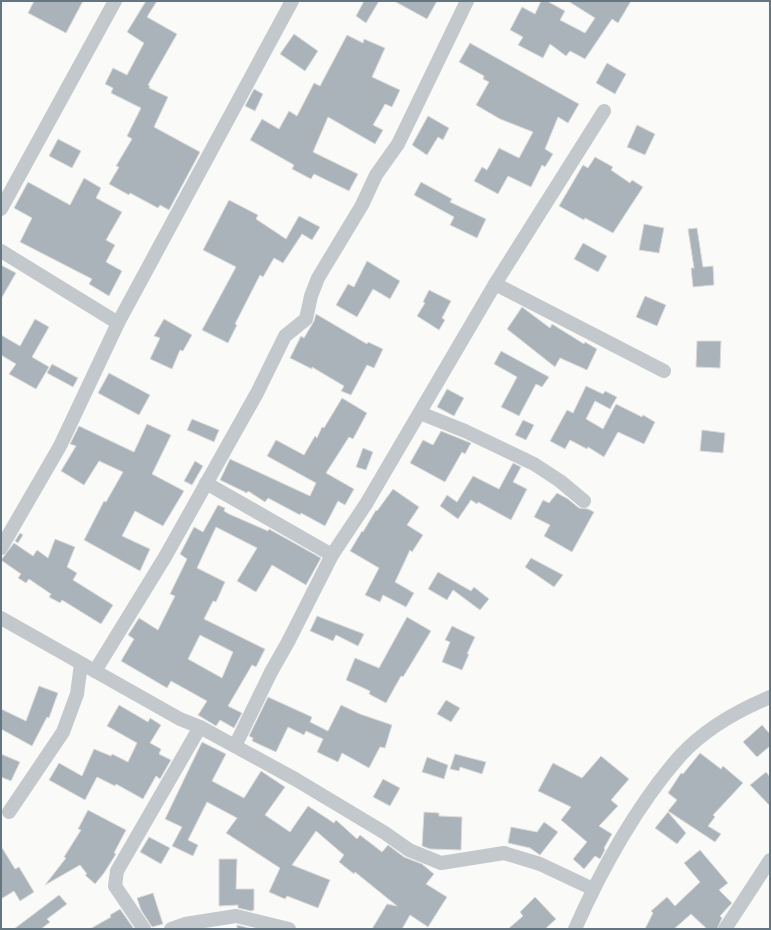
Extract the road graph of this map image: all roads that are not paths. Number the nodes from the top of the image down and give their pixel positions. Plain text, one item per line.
1 (115, 1) edge
2 (292, 1) edge
3 (468, 1) edge
4 (604, 111) dead end
5 (1, 209) edge
6 (1, 251) edge
7 (496, 284) junction
8 (118, 323) junction
9 (664, 371) dead end
10 (420, 413) junction
11 (206, 483) junction
12 (584, 501) dead end
13 (1, 548) edge
14 (332, 555) junction
15 (1, 618) edge
16 (82, 664) junction
17 (95, 671) junction
18 (770, 697) edge
19 (200, 727) junction
20 (235, 746) junction
21 (9, 812) dead end
22 (770, 860) edge
23 (593, 889) junction
24 (268, 927) edge
25 (144, 929) edge
26 (171, 929) edge
27 (289, 929) edge
28 (575, 929) edge
29 (725, 929) edge

1 - 5 street
2 - 8 street
3 - 11 street
4 - 7 street
6 - 8 street
7 - 9 street
7 - 10 street
8 - 13 street
10 - 12 street
10 - 14 street
11 - 14 street
11 - 17 street
14 - 20 street
15 - 16 street
16 - 17 street
16 - 21 street
17 - 19 street
18 - 23 street
19 - 20 street
19 - 25 street
20 - 23 street
22 - 29 street
23 - 28 street
24 - 26 street
24 - 27 street

